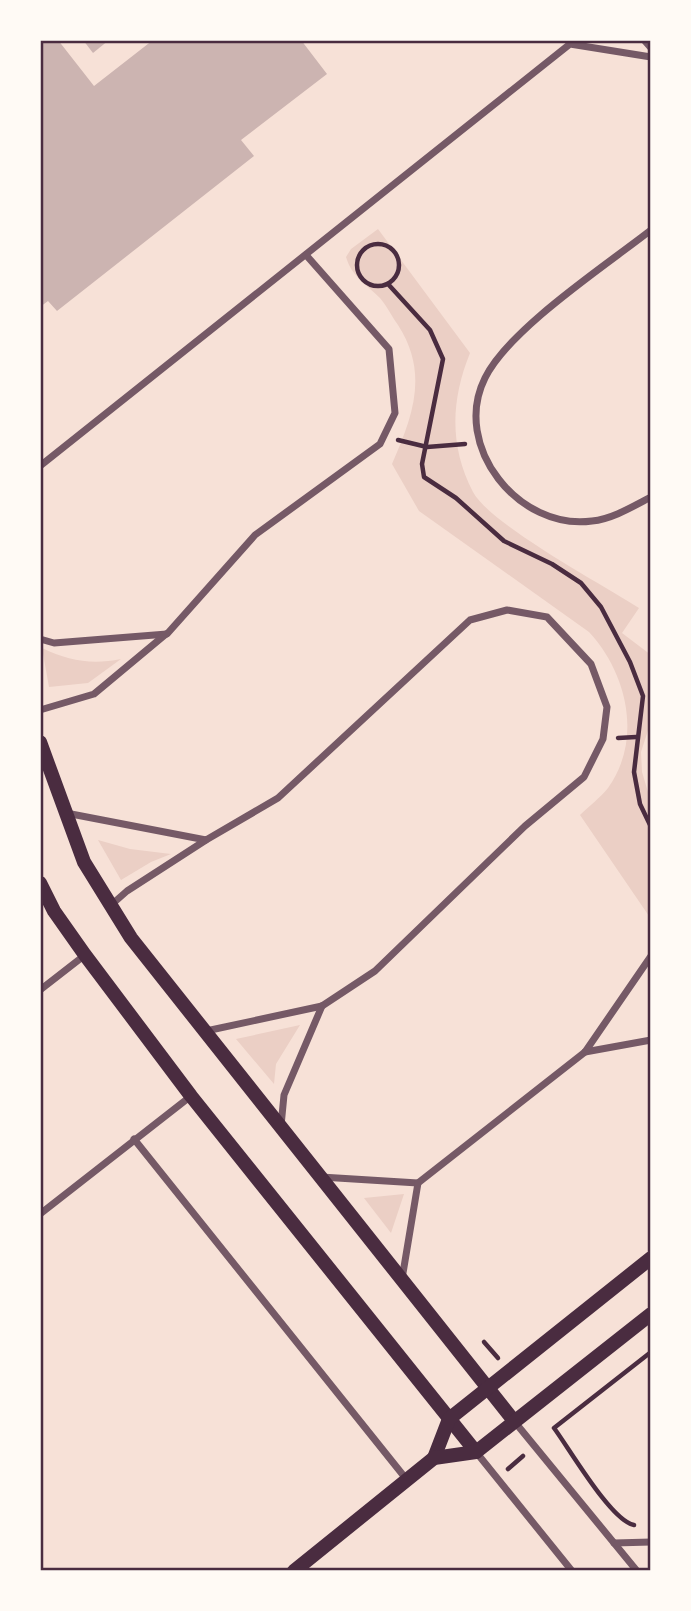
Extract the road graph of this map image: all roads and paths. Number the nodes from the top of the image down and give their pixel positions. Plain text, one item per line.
1 (645, 40) edge
2 (570, 42) edge
3 (651, 48) edge
4 (651, 57) edge
5 (651, 230) edge
6 (306, 255) junction
7 (388, 284) junction
8 (384, 436) junction
9 (480, 442) junction
10 (427, 447) junction
11 (40, 466) edge
12 (651, 497) edge
13 (167, 634) junction
14 (40, 639) edge
15 (40, 710) edge
16 (40, 742) edge
17 (64, 812) junction
18 (651, 827) edge
19 (206, 840) junction
20 (40, 883) edge
21 (40, 894) edge
22 (109, 906) junction
23 (54, 911) junction
24 (85, 955) junction
25 (651, 956) edge
26 (40, 990) edge
27 (322, 1006) junction
28 (205, 1031) junction
29 (651, 1040) edge
30 (585, 1052) junction
31 (191, 1096) junction
32 (281, 1127) junction
33 (134, 1139) junction
34 (320, 1177) junction
35 (418, 1184) junction
36 (40, 1214) edge
37 (651, 1258) edge
38 (401, 1279) junction
39 (651, 1314) edge
40 (651, 1352) edge
41 (488, 1388) junction
42 (449, 1419) junction
43 (514, 1421) junction
44 (476, 1452) junction
45 (434, 1458) junction
46 (407, 1480) junction
47 (646, 1527) dead end
48 (651, 1542) edge
49 (614, 1543) junction
50 (294, 1571) edge
51 (572, 1571) edge
52 (637, 1571) edge

1 - 3 street
2 - 4 street
2 - 6 street
5 - 9 street
6 - 8 street
6 - 11 street
7 - 7 path
7 - 10 path
8 - 10 path
8 - 13 street
9 - 10 path
9 - 12 street
10 - 18 path
13 - 14 street
13 - 15 street
16 - 17 main road
17 - 19 street
17 - 22 main road
19 - 22 street
19 - 27 street
20 - 23 main road
21 - 23 street
22 - 28 main road
23 - 24 main road
24 - 26 street
24 - 31 main road
25 - 30 street
27 - 28 street
27 - 32 street
28 - 32 main road
29 - 30 street
30 - 35 street
31 - 33 street
31 - 42 main road
32 - 34 main road
33 - 36 street
33 - 46 street
34 - 35 street
34 - 38 main road
35 - 38 street
37 - 41 main road
38 - 41 main road
39 - 43 main road
40 - 47 path
41 - 42 main road
41 - 43 main road
42 - 44 main road
42 - 45 main road
43 - 44 main road
43 - 49 street
44 - 45 main road
44 - 51 street
45 - 46 main road
46 - 50 main road
48 - 49 street
49 - 52 street

